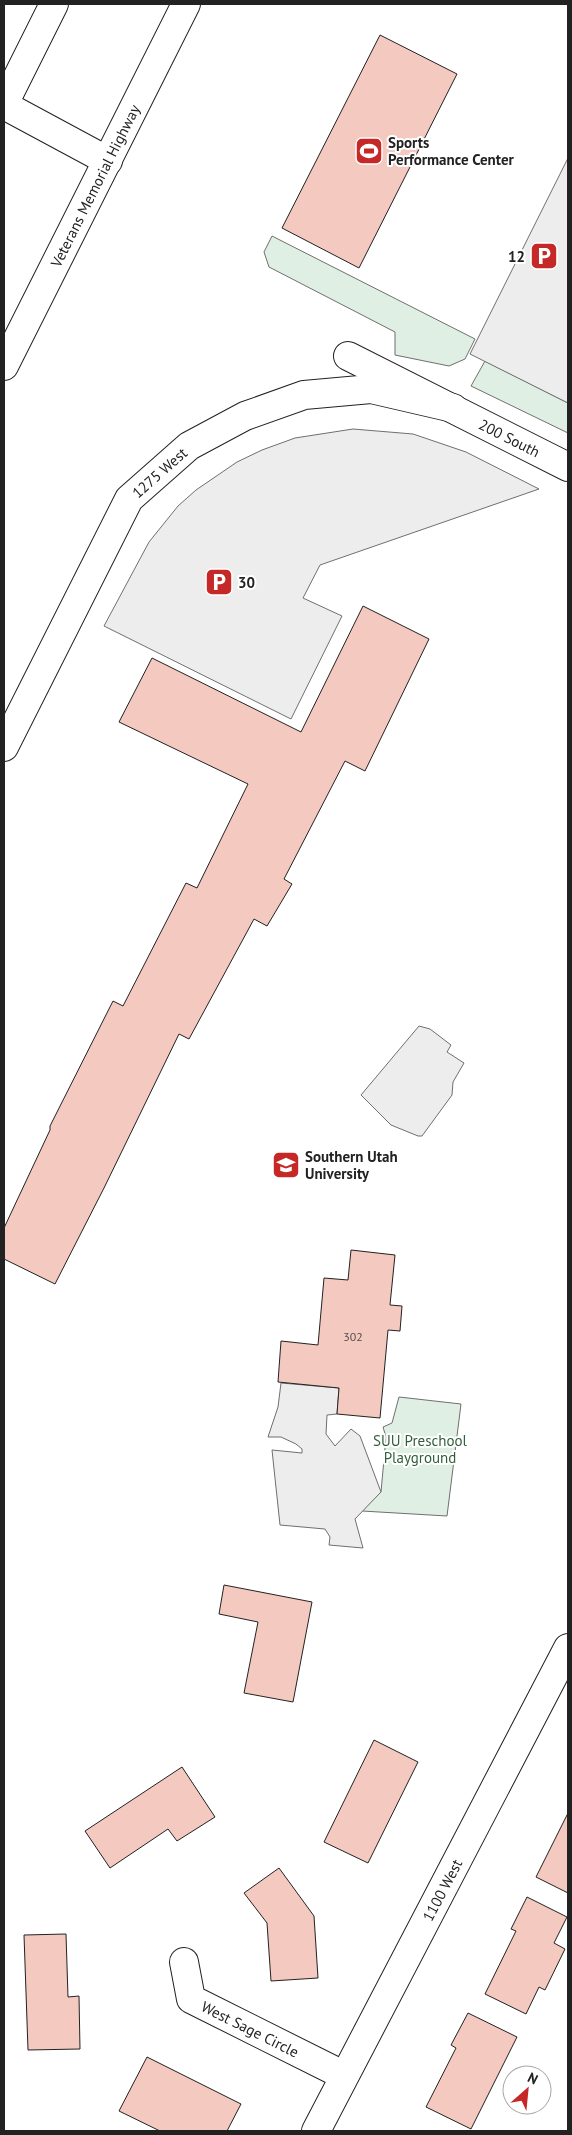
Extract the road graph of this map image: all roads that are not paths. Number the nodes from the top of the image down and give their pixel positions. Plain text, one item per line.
1 (54, 4) edge
2 (186, 4) edge
3 (4, 105) edge
4 (108, 161) junction
5 (348, 356) dead end
6 (4, 366) edge
7 (453, 408) junction
8 (568, 466) edge
9 (4, 747) edge
10 (568, 1648) edge
11 (184, 1962) dead end
12 (343, 2075) junction
13 (316, 2131) edge

1 - 3 main road
2 - 4 main road, Veterans Memorial Highway
3 - 4 main road
4 - 6 main road, Veterans Memorial Highway
5 - 7 main road
7 - 8 main road, 200 South
7 - 9 main road, 1275 West
10 - 12 main road, 1100 West
11 - 12 main road, West Sage Circle
12 - 13 main road, 1100 West

